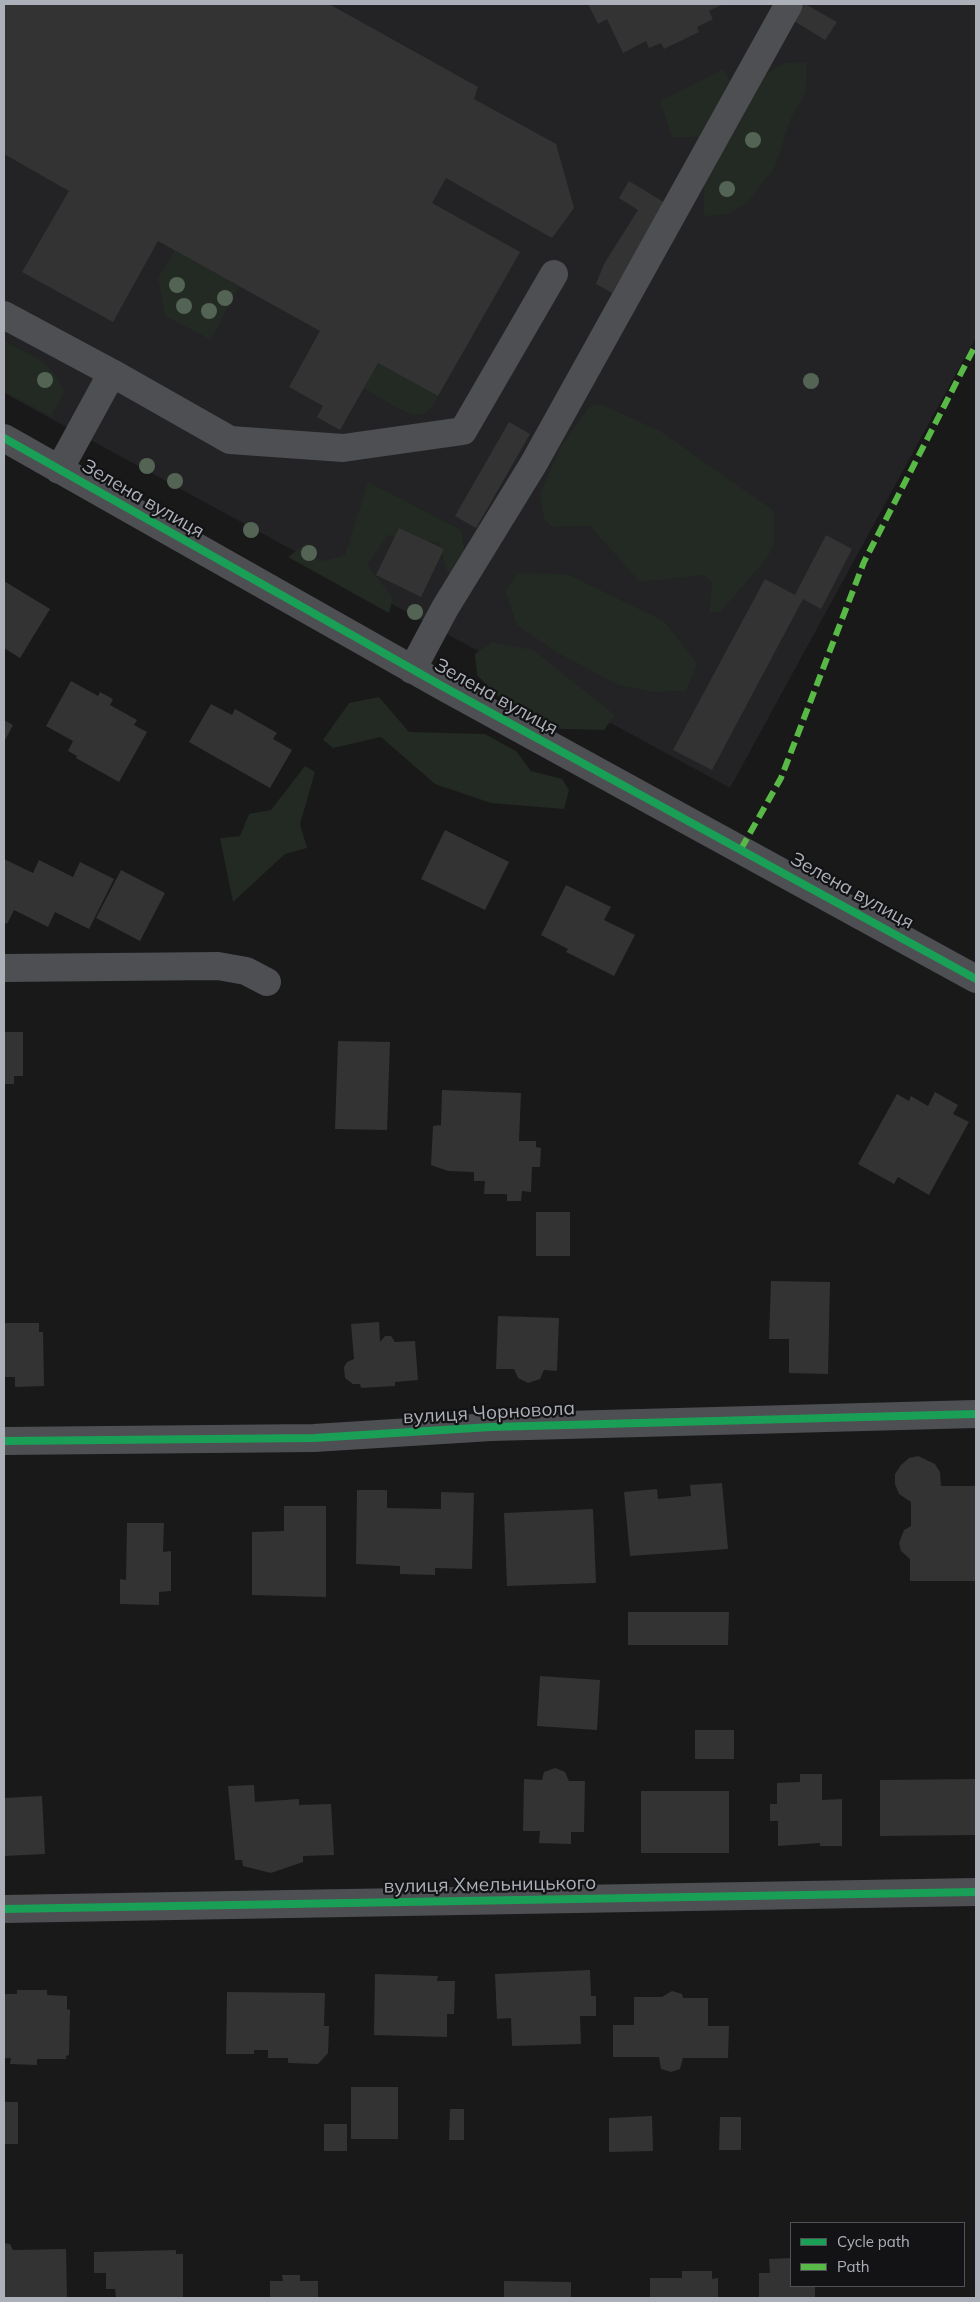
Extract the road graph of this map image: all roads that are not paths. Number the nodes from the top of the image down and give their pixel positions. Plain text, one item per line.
1 (789, 4) edge
2 (554, 274) dead end
3 (4, 315) edge
4 (112, 373) junction
5 (4, 438) edge
6 (59, 470) junction
7 (412, 670) junction
8 (4, 968) edge
9 (976, 979) edge
10 (267, 982) dead end
11 (976, 1414) edge
12 (4, 1441) edge
13 (976, 1892) edge
14 (4, 1909) edge

1 - 7 street
2 - 4 street
3 - 4 street
4 - 6 street
5 - 6 street, Зелена вулиця
6 - 7 street, Зелена вулиця
7 - 9 street, Зелена вулиця
8 - 10 street
11 - 12 street, вулиця Чорновола
13 - 14 street, вулиця Хмельницького

